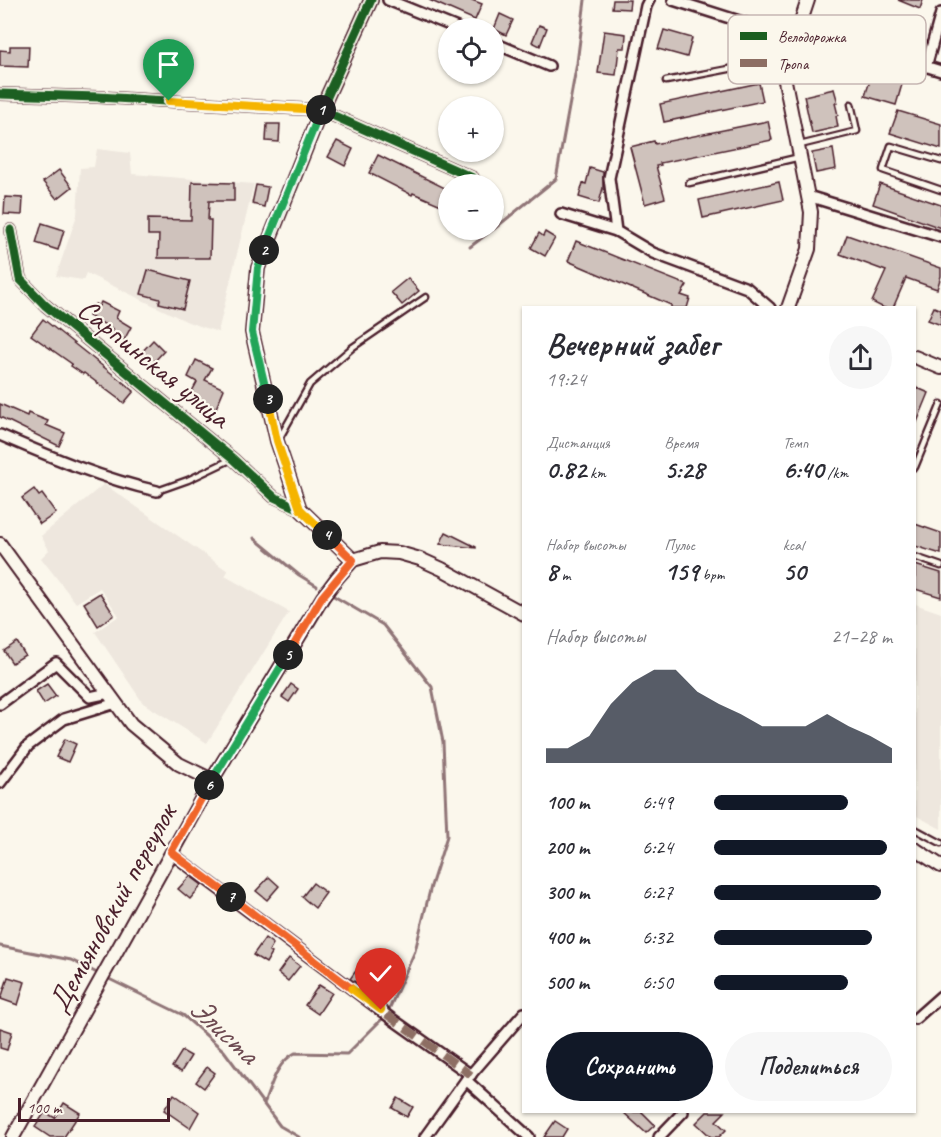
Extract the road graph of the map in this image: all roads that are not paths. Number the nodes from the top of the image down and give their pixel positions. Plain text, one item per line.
1 (371, 0) edge
2 (388, 0) edge
3 (649, 0) edge
4 (673, 0) edge
5 (808, 0) edge
6 (941, 13) edge
7 (730, 15) edge
8 (803, 15) edge
9 (438, 20) edge
10 (504, 47) edge
11 (549, 66) dead end
12 (926, 67) joint
13 (728, 69) edge
14 (941, 71) edge
15 (666, 81) dead end
16 (786, 84) edge
17 (0, 94) edge
18 (851, 104) dead end
19 (321, 110) junction
20 (799, 151) junction
21 (941, 161) edge
22 (464, 174) edge
23 (689, 183) dead end
24 (941, 190) edge
25 (808, 196) junction
26 (561, 214) dead end
27 (11, 230) dead end
28 (616, 231) junction
29 (941, 237) edge
30 (426, 297) dead end
31 (768, 306) edge
32 (789, 306) edge
33 (916, 357) edge
34 (941, 368) edge
35 (941, 404) edge
36 (0, 435) edge
37 (277, 441) junction
38 (233, 459) junction
39 (916, 465) edge
40 (158, 491) joint
41 (300, 509) junction
42 (0, 544) edge
43 (916, 557) edge
44 (353, 560) junction
45 (941, 566) edge
46 (522, 614) edge
47 (112, 698) junction
48 (0, 704) edge
49 (212, 780) junction
50 (0, 783) edge
51 (916, 830) edge
52 (941, 843) edge
53 (916, 850) edge
54 (171, 852) junction
55 (941, 866) edge
56 (941, 996) edge
57 (522, 1015) edge
58 (916, 1018) edge
59 (468, 1078) junction
60 (682, 1113) edge
61 (13, 1137) edge
62 (425, 1137) edge
63 (529, 1137) edge
64 (659, 1137) edge

1 - 19 street
2 - 9 street
3 - 28 street
4 - 7 street
5 - 8 street
6 - 12 street
10 - 11 street
12 - 14 street
13 - 15 lane
16 - 20 street
17 - 19 street
18 - 20 lane
19 - 22 street
19 - 37 street
20 - 23 lane
20 - 25 street
21 - 24 lane
25 - 29 street
25 - 32 street
26 - 28 street
27 - 38 street, Сарпинская улица
28 - 31 street
30 - 37 lane
33 - 34 street
35 - 39 lane
36 - 40 street
37 - 41 street
38 - 40 lane
38 - 41 street, Сарпинская улица
41 - 44 street
42 - 47 street
43 - 45 lane
44 - 46 street
44 - 49 street, Демьяновский переулок
47 - 48 street
47 - 49 street
47 - 50 street
49 - 54 street, Демьяновский переулок
51 - 52 lane
53 - 55 street
54 - 59 street
54 - 61 street, Демьяновский переулок
56 - 58 street
57 - 59 street
59 - 62 street
59 - 63 street
60 - 64 street

